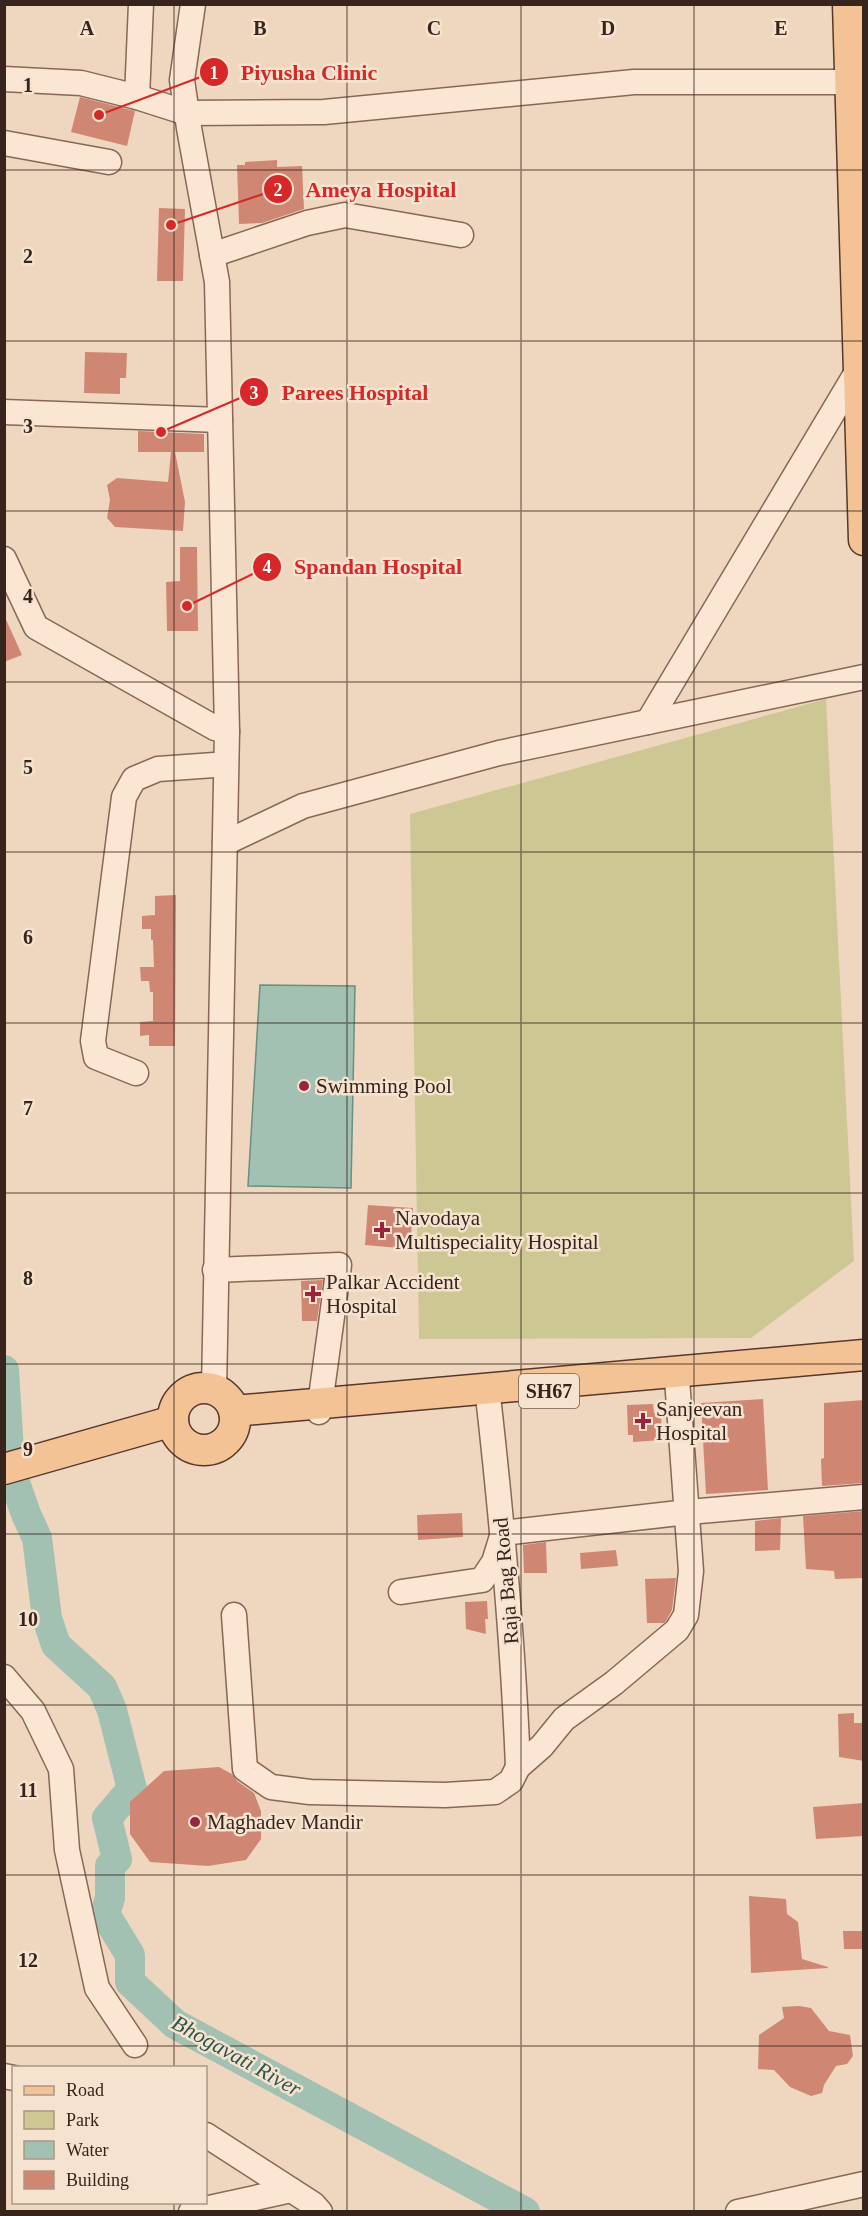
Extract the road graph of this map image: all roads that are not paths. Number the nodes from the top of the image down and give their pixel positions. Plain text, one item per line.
1 (141, 4) edge
2 (193, 4) edge
3 (848, 4) edge
4 (4, 79) edge
5 (850, 82) junction
6 (137, 97) junction
7 (187, 114) junction
8 (4, 143) edge
9 (109, 162) dead end
10 (461, 235) dead end
11 (212, 255) junction
12 (857, 372) junction
13 (4, 411) edge
14 (220, 420) junction
15 (864, 540) edge
16 (4, 559) edge
17 (864, 677) edge
18 (648, 722) junction
19 (221, 730) junction
20 (214, 765) junction
21 (225, 843) junction
22 (136, 1073) dead end
23 (215, 1270) junction
24 (864, 1355) edge
25 (864, 1372) edge
26 (677, 1379) junction
27 (209, 1389) junction
28 (488, 1396) junction
29 (319, 1408) junction
30 (235, 1416) junction
31 (173, 1421) junction
32 (4, 1469) edge
33 (864, 1497) edge
34 (688, 1512) junction
35 (503, 1533) junction
36 (401, 1592) dead end
37 (234, 1615) dead end
38 (4, 1677) edge
39 (518, 1767) junction
40 (135, 2045) dead end
41 (207, 2136) edge
42 (864, 2184) edge
43 (291, 2190) junction
44 (191, 2211) edge
45 (320, 2211) edge
46 (738, 2211) edge

1 - 6 street
2 - 7 street
3 - 5 main road
4 - 6 street
5 - 7 street
5 - 12 main road
6 - 7 street
7 - 11 street
8 - 9 street
10 - 11 street
11 - 14 street
12 - 15 main road
12 - 18 street
13 - 14 street
14 - 19 street
16 - 19 street
17 - 18 street
18 - 21 street
19 - 20 street
19 - 21 street
20 - 22 street
20 - 27 street
21 - 23 street
23 - 27 street
23 - 29 street
24 - 29 main road
25 - 26 main road, SH67
26 - 28 main road, SH67
26 - 34 street
27 - 30 main road
27 - 31 main road
28 - 29 main road, SH67
28 - 35 street, Raja Bag Road
29 - 30 main road, SH67
30 - 31 main road
31 - 32 main road
33 - 34 street
34 - 35 street
34 - 39 street
35 - 36 street
35 - 39 street, Raja Bag Road
37 - 39 street
38 - 40 street
41 - 43 street
42 - 46 street
43 - 44 street
43 - 45 street

